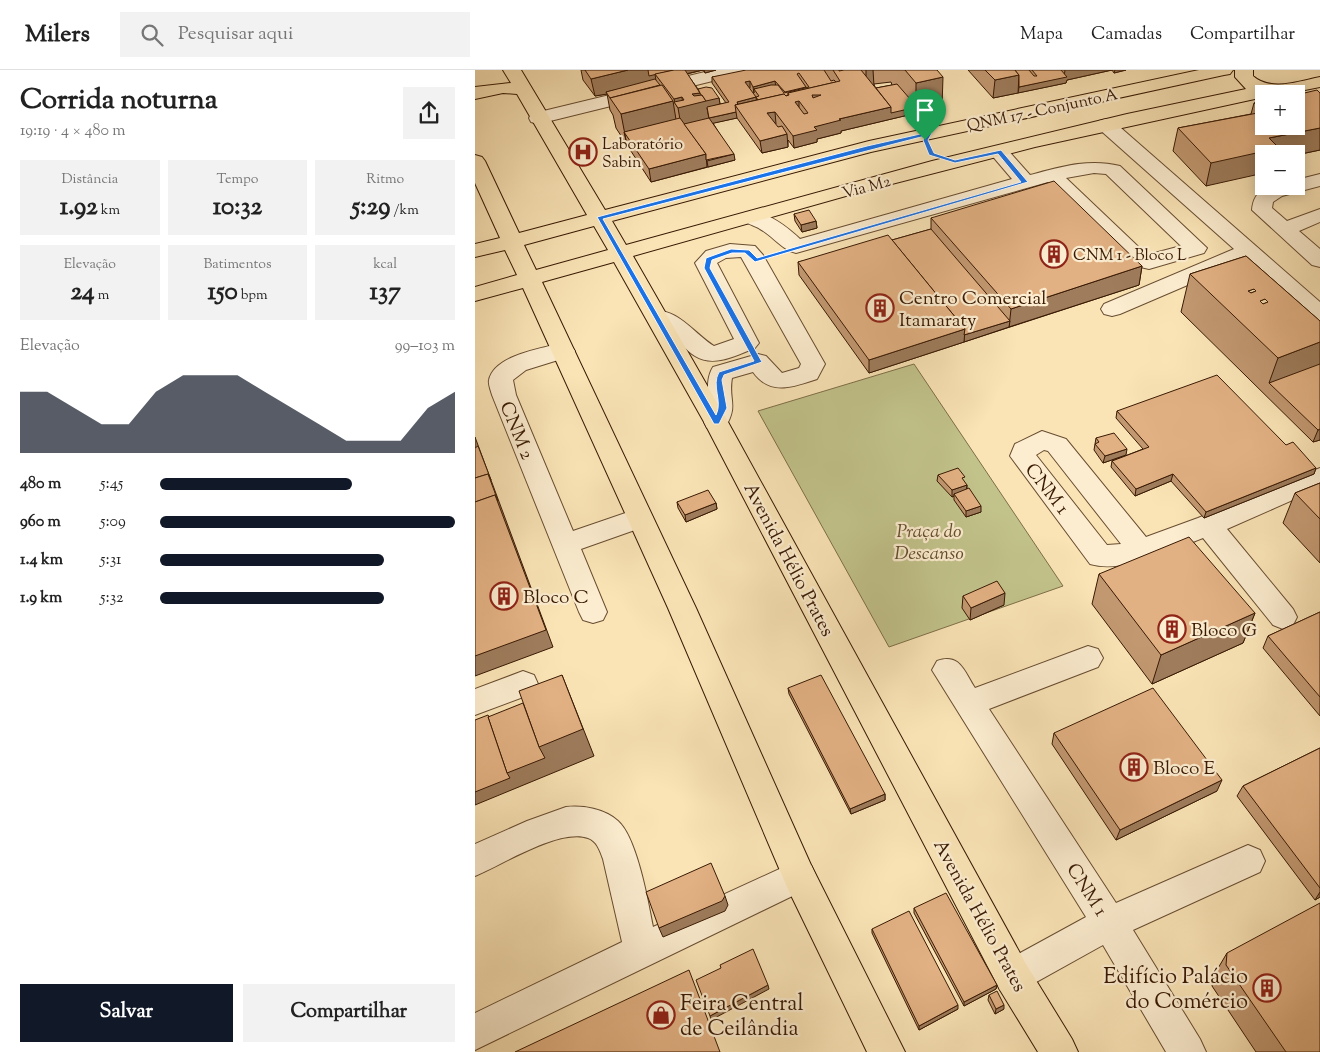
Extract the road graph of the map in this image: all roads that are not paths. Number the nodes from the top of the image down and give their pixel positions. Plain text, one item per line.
1 (498, 70) edge
2 (512, 70) edge
3 (735, 70) edge
4 (1224, 70) edge
5 (1244, 70) edge
6 (1195, 75) junction
7 (475, 79) edge
8 (1320, 82) edge
9 (1305, 85) edge
10 (1255, 86) edge
11 (522, 89) junction
12 (475, 93) edge
13 (1255, 94) edge
14 (1223, 98) junction
15 (538, 118) junction
16 (1106, 125) junction
17 (929, 133) junction
18 (999, 152) junction
19 (475, 162) edge
20 (955, 162) junction
21 (1053, 176) junction
22 (1320, 180) edge
23 (1025, 182) junction
24 (1320, 215) edge
25 (751, 217) junction
26 (599, 218) junction
27 (1237, 220) junction
28 (1284, 228) junction
29 (513, 242) junction
30 (796, 247) junction
31 (1196, 248) junction
32 (475, 251) edge
33 (1248, 251) junction
34 (618, 252) junction
35 (755, 260) junction
36 (1320, 260) edge
37 (528, 278) junction
38 (475, 294) edge
39 (1113, 309) dead end
40 (658, 318) junction
41 (1317, 324) edge
42 (563, 351) junction
43 (752, 352) junction
44 (716, 422) junction
45 (1320, 477) edge
46 (640, 518) junction
47 (1209, 526) junction
48 (565, 544) junction
49 (1141, 549) junction
50 (593, 612) dead end
51 (1283, 617) dead end
52 (1088, 658) dead end
53 (947, 670) dead end
54 (523, 684) dead end
55 (475, 702) edge
56 (969, 704) junction
57 (475, 860) edge
58 (1248, 861) dead end
59 (799, 876) junction
60 (1109, 923) junction
61 (641, 950) junction
62 (1013, 977) junction
63 (475, 1032) edge
64 (886, 1052) edge
65 (1059, 1052) edge
66 (1187, 1052) edge

1 - 7 main road
2 - 11 main road, Avenida Hélio Prates
3 - 15 street
4 - 6 main road, QNM 17 - Conjunto A
5 - 10 main road
6 - 14 main road
6 - 17 main road, QNM 17 - Conjunto A
8 - 9 main road, Via M2
11 - 12 main road
11 - 15 main road, Avenida Hélio Prates
13 - 14 main road, Via M2
14 - 16 main road, Via M2
15 - 26 main road, Avenida Hélio Prates
16 - 18 main road, Via M2
16 - 27 street
17 - 20 main road
17 - 26 main road, QNM 17 - Conjunto A
18 - 20 main road, Via M2
18 - 23 street
19 - 29 main road
20 - 25 main road, Via M2
21 - 23 street
21 - 31 street
21 - 31 street
22 - 27 street
23 - 30 street
24 - 28 street
25 - 30 street
25 - 34 main road, Via M2
26 - 29 main road
26 - 34 main road, Avenida Hélio Prates
27 - 28 street
27 - 31 street
27 - 33 street
28 - 36 street
29 - 32 main road
29 - 37 main road
30 - 35 street
33 - 39 street
33 - 41 street
34 - 37 main road, Via M2
34 - 40 main road, Avenida Hélio Prates
35 - 43 street
35 - 43 street
37 - 38 main road, Via M2
37 - 42 main road
40 - 43 street
40 - 44 main road, Avenida Hélio Prates
42 - 46 main road
42 - 48 street, CNM 2
43 - 44 street
44 - 62 main road, Avenida Hélio Prates
45 - 47 street, CNM 1
46 - 48 street
46 - 59 main road
47 - 49 street, CNM 1
47 - 51 street
48 - 50 street, CNM 2
49 - 49 street, CNM 1
52 - 56 street
53 - 56 street, CNM 1
54 - 55 street
56 - 60 street, CNM 1
57 - 61 street
58 - 60 street, CNM 1
59 - 61 street
59 - 64 main road
60 - 62 street, CNM 1
60 - 66 street, CNM 1
61 - 63 street
62 - 65 main road, Avenida Hélio Prates

